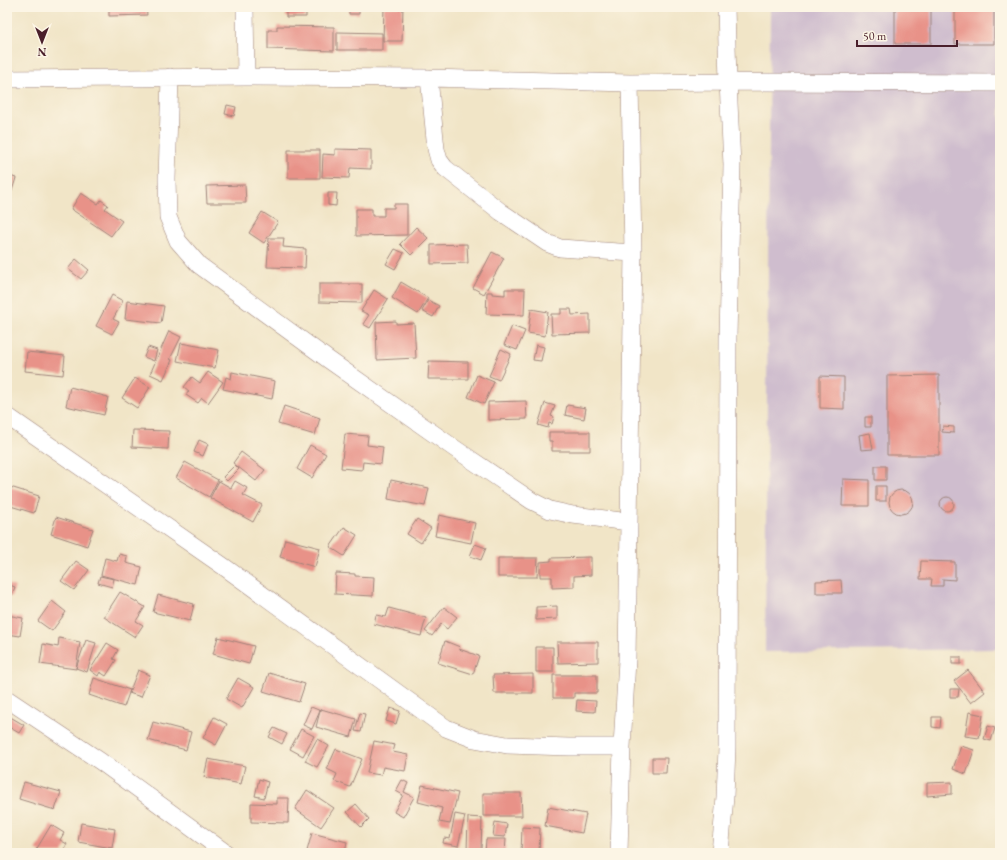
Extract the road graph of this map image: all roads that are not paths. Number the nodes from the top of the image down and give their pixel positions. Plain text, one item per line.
1 (245, 7) edge
2 (726, 7) edge
3 (246, 76) junction
4 (170, 77) junction
5 (429, 78) junction
6 (7, 79) edge
7 (728, 82) junction
8 (630, 83) junction
9 (1000, 83) edge
10 (633, 253) junction
11 (7, 416) edge
12 (629, 522) junction
13 (7, 699) edge
14 (622, 747) junction
15 (226, 853) edge
16 (619, 853) edge
17 (720, 853) edge

1 - 3 street
2 - 7 street
3 - 4 street
3 - 5 street
4 - 6 street
4 - 12 street
5 - 8 street
5 - 10 street
7 - 8 street
7 - 9 street
7 - 17 street
8 - 10 street
10 - 12 street
11 - 14 street
12 - 14 street
13 - 15 street
14 - 16 street

